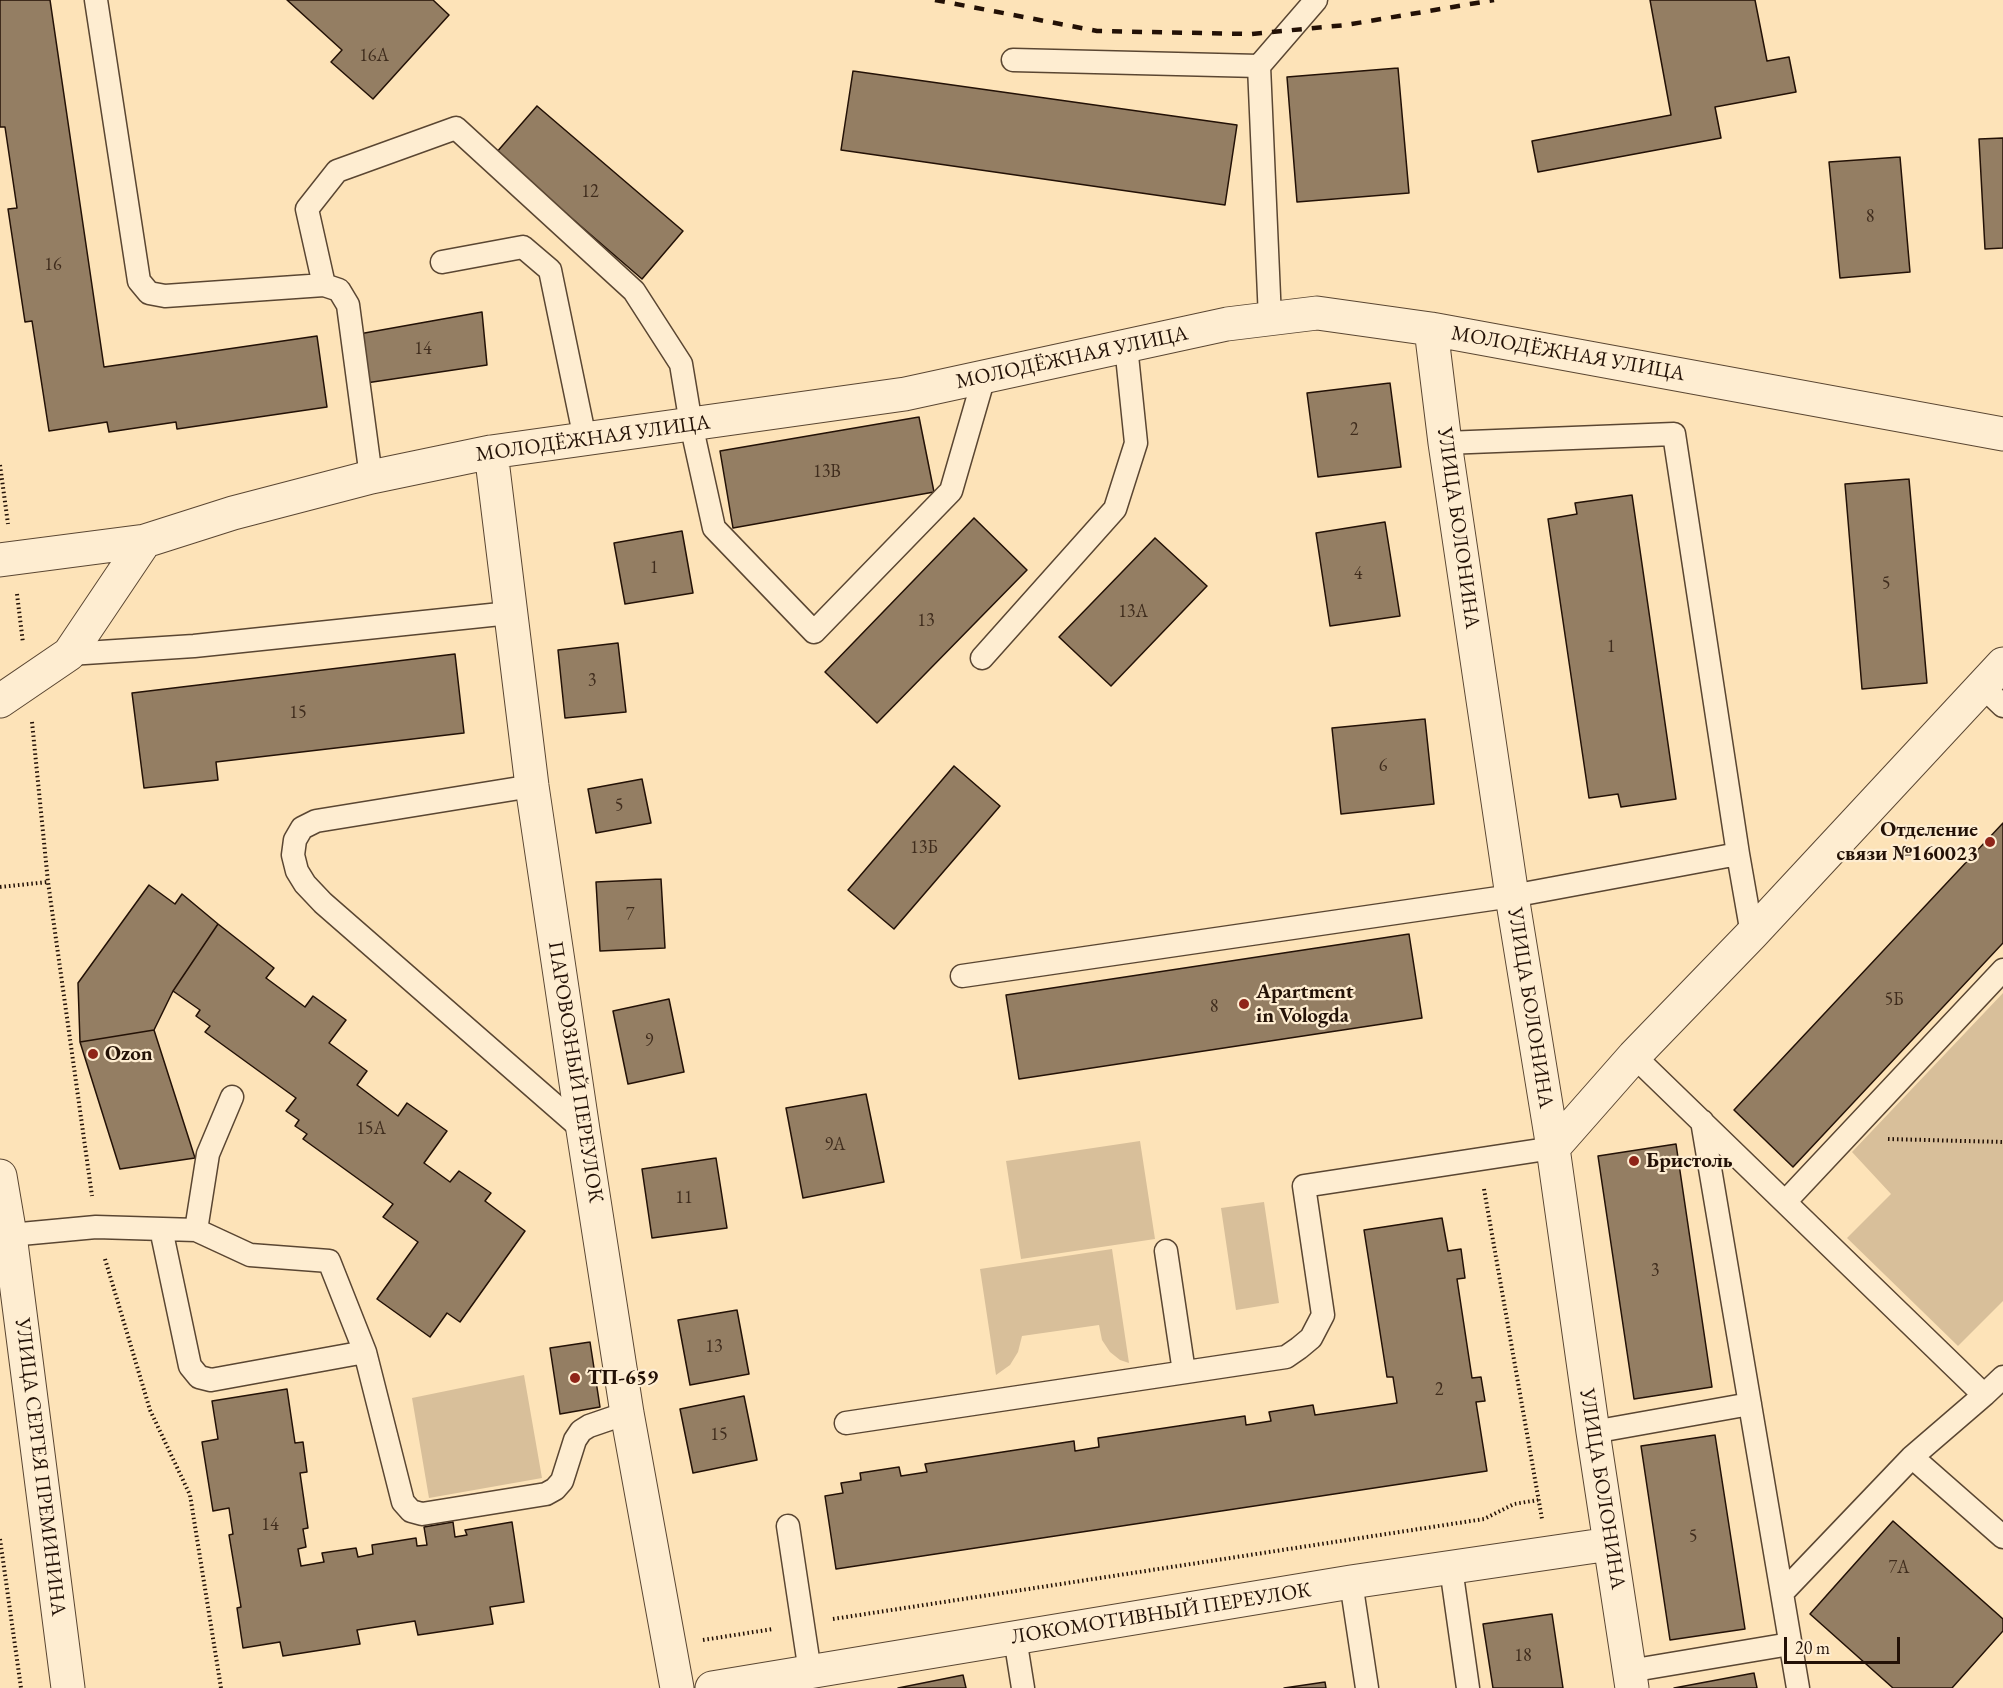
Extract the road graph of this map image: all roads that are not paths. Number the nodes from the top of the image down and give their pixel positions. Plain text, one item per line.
1 (96, 0) edge
2 (1316, 0) edge
3 (1013, 60) dead end
4 (1259, 66) junction
5 (442, 262) dead end
6 (324, 285) junction
7 (1270, 319) junction
8 (1431, 328) junction
9 (1126, 346) junction
10 (984, 377) junction
11 (692, 424) junction
12 (2003, 434) edge
13 (585, 439) junction
14 (1445, 443) junction
15 (490, 452) junction
16 (371, 477) junction
17 (145, 541) junction
18 (0, 560) edge
19 (510, 613) junction
20 (69, 654) junction
21 (982, 658) dead end
22 (1996, 685) edge
23 (0, 701) edge
24 (532, 786) junction
25 (1738, 854) junction
26 (1512, 896) junction
27 (1752, 934) junction
28 (2003, 970) edge
29 (962, 976) dead end
30 (1634, 1056) junction
31 (232, 1097) dead end
32 (1702, 1122) junction
33 (584, 1130) junction
34 (1553, 1148) junction
35 (0, 1176) edge
36 (1785, 1202) junction
37 (161, 1229) junction
38 (196, 1230) junction
39 (10, 1235) junction
40 (1166, 1251) dead end
41 (365, 1352) junction
42 (1184, 1372) junction
43 (2003, 1377) edge
44 (1984, 1395) junction
45 (1750, 1404) junction
46 (627, 1413) junction
47 (846, 1423) dead end
48 (1593, 1432) junction
49 (1912, 1456) junction
50 (788, 1526) dead end
51 (2003, 1537) edge
52 (1610, 1544) junction
53 (1451, 1568) junction
54 (1351, 1582) junction
55 (1783, 1592) junction
56 (1015, 1638) junction
57 (1790, 1644) junction
58 (810, 1672) junction
59 (1631, 1679) edge
60 (68, 1688) edge
61 (677, 1688) edge
62 (712, 1688) edge
63 (1023, 1688) edge
64 (1367, 1688) edge
65 (1468, 1688) edge
66 (1798, 1688) edge

1 - 6 lane
2 - 4 lane
3 - 4 lane
4 - 7 lane
5 - 13 lane
6 - 11 lane
6 - 16 lane
7 - 8 street, МОЛОДЁЖНАЯ УЛИЦА
7 - 9 street, МОЛОДЁЖНАЯ УЛИЦА
8 - 12 street, МОЛОДЁЖНАЯ УЛИЦА
8 - 14 street, УЛИЦА БОЛОНИНА
9 - 10 street, МОЛОДЁЖНАЯ УЛИЦА
9 - 21 lane
10 - 11 street, МОЛОДЁЖНАЯ УЛИЦА
10 - 11 lane
11 - 13 street, МОЛОДЁЖНАЯ УЛИЦА
13 - 15 street, МОЛОДЁЖНАЯ УЛИЦА
14 - 25 lane
14 - 26 street, УЛИЦА БОЛОНИНА
15 - 16 street, МОЛОДЁЖНАЯ УЛИЦА
15 - 19 street, ПАРОВОЗНЫЙ ПЕРЕУЛОК
16 - 17 street, МОЛОДЁЖНАЯ УЛИЦА
17 - 18 street, МОЛОДЁЖНАЯ УЛИЦА
17 - 20 street
19 - 20 lane
19 - 24 street, ПАРОВОЗНЫЙ ПЕРЕУЛОК
20 - 23 street
22 - 27 street
24 - 33 street, ПАРОВОЗНЫЙ ПЕРЕУЛОК
24 - 33 lane
25 - 26 lane
25 - 27 lane
26 - 29 lane
26 - 34 street, УЛИЦА БОЛОНИНА
27 - 30 street
28 - 36 lane
30 - 32 lane
30 - 34 street
31 - 38 lane
32 - 36 lane
32 - 45 lane
33 - 46 street, ПАРОВОЗНЫЙ ПЕРЕУЛОК
34 - 42 lane
34 - 48 street, УЛИЦА БОЛОНИНА
35 - 39 street, УЛИЦА СЕРГЕЯ ПРЕМИНИНА
36 - 44 lane
37 - 38 lane
37 - 39 lane
37 - 41 lane
38 - 41 lane
39 - 60 street, УЛИЦА СЕРГЕЯ ПРЕМИНИНА
40 - 42 lane
41 - 46 lane
42 - 47 lane
43 - 44 lane
44 - 49 lane
45 - 48 lane
45 - 55 lane
46 - 61 street, ПАРОВОЗНЫЙ ПЕРЕУЛОК
48 - 52 street, УЛИЦА БОЛОНИНА
49 - 51 lane
49 - 55 lane
50 - 58 lane
52 - 53 street, ЛОКОМОТИВНЫЙ ПЕРЕУЛОК
52 - 59 street, УЛИЦА БОЛОНИНА
53 - 54 street, ЛОКОМОТИВНЫЙ ПЕРЕУЛОК
53 - 65 lane
54 - 56 street, ЛОКОМОТИВНЫЙ ПЕРЕУЛОК
54 - 64 lane
55 - 57 lane
56 - 58 street, ЛОКОМОТИВНЫЙ ПЕРЕУЛОК
56 - 63 lane
57 - 59 lane
57 - 66 lane
58 - 62 street, ЛОКОМОТИВНЫЙ ПЕРЕУЛОК

